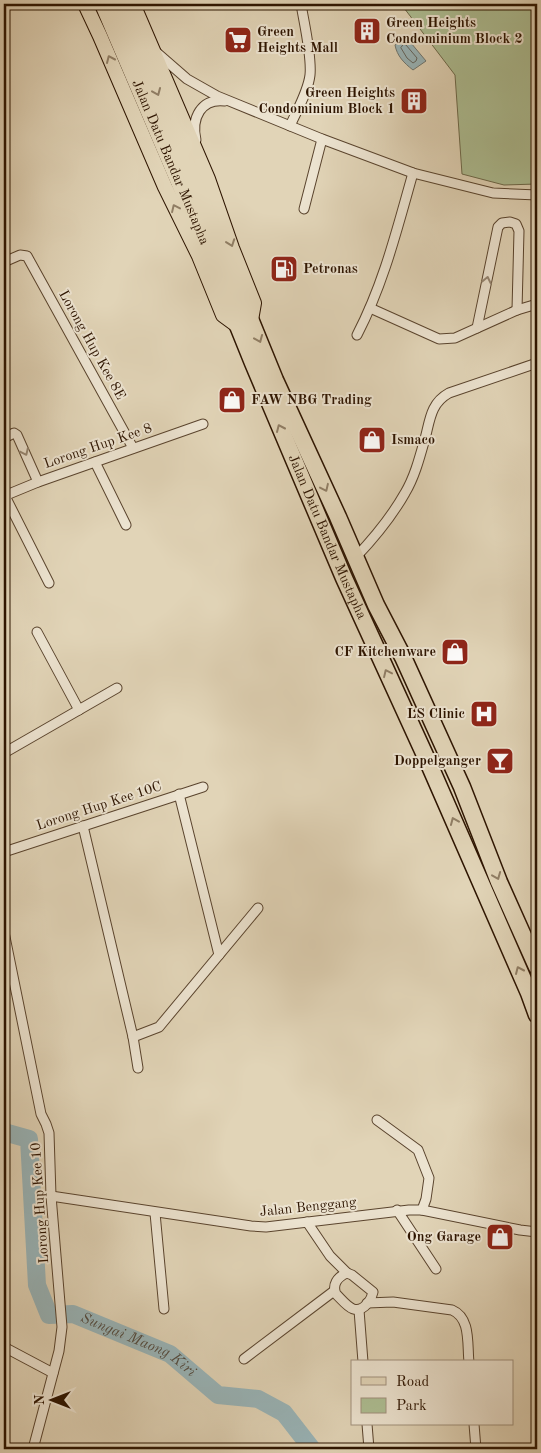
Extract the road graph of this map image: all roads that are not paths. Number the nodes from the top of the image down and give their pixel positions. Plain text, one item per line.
1 (84, 4) edge
2 (103, 4) edge
3 (119, 4) edge
4 (133, 4) edge
5 (301, 4) edge
6 (138, 50) junction
7 (230, 102) junction
8 (290, 126) junction
9 (322, 140) junction
10 (199, 156) junction
11 (413, 174) junction
12 (537, 195) edge
13 (304, 209) dead end
14 (4, 262) edge
15 (537, 304) edge
16 (370, 308) junction
17 (517, 310) junction
18 (244, 323) junction
19 (477, 328) junction
20 (356, 335) dead end
21 (537, 363) edge
22 (203, 424) dead end
23 (4, 438) edge
24 (133, 448) junction
25 (95, 462) junction
26 (38, 482) junction
27 (4, 496) edge
28 (126, 525) dead end
29 (356, 557) junction
30 (49, 583) dead end
31 (37, 632) dead end
32 (117, 688) dead end
33 (78, 710) junction
34 (435, 727) junction
35 (4, 753) edge
36 (429, 764) junction
37 (203, 787) dead end
38 (179, 794) junction
39 (83, 826) junction
40 (4, 852) edge
41 (258, 908) dead end
42 (4, 932) edge
43 (6, 954) edge
44 (219, 955) junction
45 (537, 967) edge
46 (537, 1015) edge
47 (133, 1037) junction
48 (138, 1068) dead end
49 (377, 1120) dead end
50 (51, 1196) junction
51 (397, 1210) junction
52 (422, 1210) junction
53 (155, 1213) junction
54 (307, 1222) junction
55 (537, 1232) edge
56 (436, 1268) dead end
57 (343, 1276) junction
58 (372, 1290) junction
59 (334, 1291) junction
60 (393, 1302) junction
61 (367, 1304) junction
62 (164, 1309) dead end
63 (359, 1310) junction
64 (4, 1347) edge
65 (244, 1359) dead end
66 (363, 1360) edge
67 (469, 1360) edge
68 (54, 1373) junction
69 (367, 1426) edge
70 (474, 1426) edge
71 (34, 1447) edge
72 (369, 1449) edge
73 (476, 1449) edge

18 -> 1 main road
2 - 6 highway
3 - 6 highway
4 - 6 main road
5 - 8 street
6 - 7 street
6 -> 10 main road
6 - 18 highway, Jalan Datu Bandar Mustapha
7 - 8 street
7 - 10 street
8 - 9 street
9 - 11 street
9 - 13 street
10 -> 18 main road
11 - 12 street
11 - 16 street
14 - 24 street, Lorong Hup Kee 8E
15 - 17 street
16 - 19 street
16 - 20 street
17 - 19 street
19 -> 17 street
18 -> 29 highway, Jalan Datu Bandar Mustapha
36 -> 18 highway, Jalan Datu Bandar Mustapha
21 - 29 street
22 - 24 street, Lorong Hup Kee 8
23 -> 26 street
24 - 25 street, Lorong Hup Kee 8
25 - 26 street, Lorong Hup Kee 8
25 - 28 street
26 - 27 street, Lorong Hup Kee 8
27 - 30 street
29 - 34 highway, Jalan Datu Bandar Mustapha
31 - 33 street
32 - 33 street
33 - 35 street
34 - 36 main road
34 -> 45 highway, Jalan Datu Bandar Mustapha
46 -> 36 highway, Jalan Datu Bandar Mustapha
37 - 38 street, Lorong Hup Kee 10C
38 - 39 street, Lorong Hup Kee 10C
38 - 44 street
39 - 40 street, Lorong Hup Kee 10C
39 - 47 street
41 - 44 street
42 - 43 street, Lorong Hup Kee 10
43 - 50 street, Lorong Hup Kee 10
44 - 47 street
47 - 48 street
49 - 52 street
50 - 53 street, Jalan Benggang
50 - 68 street, Lorong Hup Kee 10
51 - 52 street, Jalan Benggang
51 - 54 street, Jalan Benggang
51 - 56 street
52 - 55 street, Jalan Benggang
53 - 54 street, Jalan Benggang
53 - 62 street
54 - 57 street
57 - 58 street
57 - 59 street
58 - 60 street
58 - 61 street
59 - 63 street
59 - 65 street
60 - 61 street
60 - 67 street
61 - 63 street
63 - 66 street
64 - 68 street
68 - 71 street, Lorong Hup Kee 10
69 - 72 street
70 - 73 street

